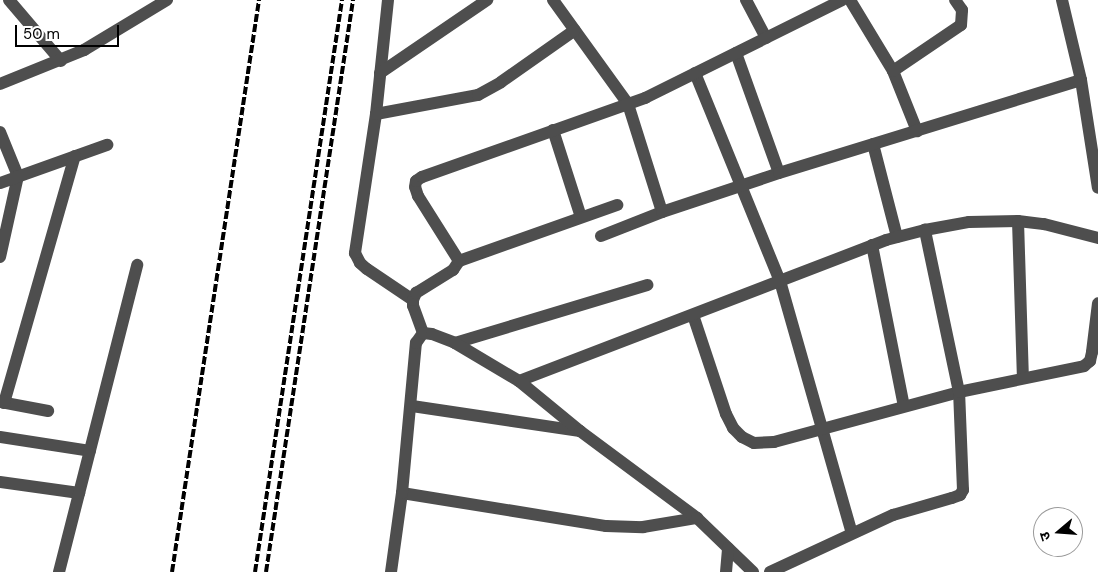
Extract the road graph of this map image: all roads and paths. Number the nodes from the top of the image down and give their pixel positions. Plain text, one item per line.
1 (9, 0) edge
2 (167, 0) edge
3 (388, 0) edge
4 (487, 0) edge
5 (553, 0) edge
6 (746, 0) edge
7 (842, 0) edge
8 (850, 0) edge
9 (955, 0) edge
10 (1062, 0) edge
11 (575, 30) junction
12 (766, 38) junction
13 (736, 53) junction
14 (61, 61) junction
15 (893, 71) junction
16 (380, 73) junction
17 (695, 73) junction
18 (1081, 80) junction
19 (0, 84) edge
20 (628, 104) junction
21 (376, 114) junction
22 (553, 130) junction
23 (1094, 130) edge
24 (917, 131) junction
25 (0, 132) edge
26 (873, 144) junction
27 (107, 145) dead end
28 (74, 156) junction
29 (779, 173) junction
30 (18, 176) junction
31 (0, 183) edge
32 (740, 187) junction
33 (1098, 188) edge
34 (618, 205) dead end
35 (662, 212) junction
36 (581, 217) junction
37 (1018, 221) junction
38 (4, 227) edge
39 (925, 230) junction
40 (601, 236) dead end
41 (897, 237) junction
42 (1098, 238) edge
43 (872, 245) junction
44 (0, 257) edge
45 (459, 261) junction
46 (137, 265) dead end
47 (780, 281) junction
48 (647, 285) dead end
49 (413, 300) junction
50 (1098, 303) edge
51 (693, 315) junction
52 (423, 333) junction
53 (454, 344) junction
54 (1023, 378) junction
55 (519, 382) junction
56 (958, 392) junction
57 (2, 403) edge
58 (412, 406) junction
59 (904, 406) junction
60 (48, 411) dead end
61 (822, 430) junction
62 (580, 431) junction
63 (0, 437) edge
64 (90, 450) junction
65 (0, 482) edge
66 (80, 493) junction
67 (402, 493) junction
68 (697, 518) junction
69 (852, 533) junction
70 (728, 548) junction
71 (60, 572) edge
72 (390, 572) edge
73 (726, 572) edge
74 (752, 572) edge
75 (770, 572) edge

1 - 14 street
2 - 14 street
3 - 16 street
4 - 16 street
5 - 11 street
6 - 12 street
7 - 12 street
8 - 15 street
9 - 15 street
10 - 18 street
11 - 20 street
11 - 21 street
12 - 13 street
13 - 17 street
13 - 29 street
14 - 19 street
15 - 24 street
16 - 21 street
17 - 20 street
17 - 32 street
18 - 23 street
18 - 24 street
20 - 22 street
20 - 35 street
21 - 49 street
22 - 36 street
22 - 45 street
23 - 33 street
24 - 26 street
25 - 30 street
26 - 29 street
26 - 41 street
27 - 28 street
28 - 30 street
28 - 57 street
29 - 32 street
30 - 31 street
30 - 38 street
32 - 35 street
32 - 47 street
34 - 36 street
35 - 40 street
36 - 45 street
37 - 39 street
37 - 42 street
37 - 54 street
38 - 44 street
39 - 41 street
39 - 56 street
41 - 43 street
43 - 47 street
43 - 59 street
45 - 49 street
46 - 64 street
47 - 51 street
47 - 61 street
48 - 53 street
49 - 52 street
50 - 54 street
51 - 55 street
51 - 61 street
52 - 53 street
52 - 58 street
53 - 55 street
54 - 56 street
55 - 62 street
56 - 59 street
56 - 69 street
57 - 60 street
58 - 62 street
58 - 67 street
59 - 61 street
61 - 69 street
62 - 68 street
63 - 64 street
64 - 66 street
65 - 66 street
66 - 71 street
67 - 68 street
67 - 72 street
68 - 70 street
69 - 75 street
70 - 73 street
70 - 74 street

